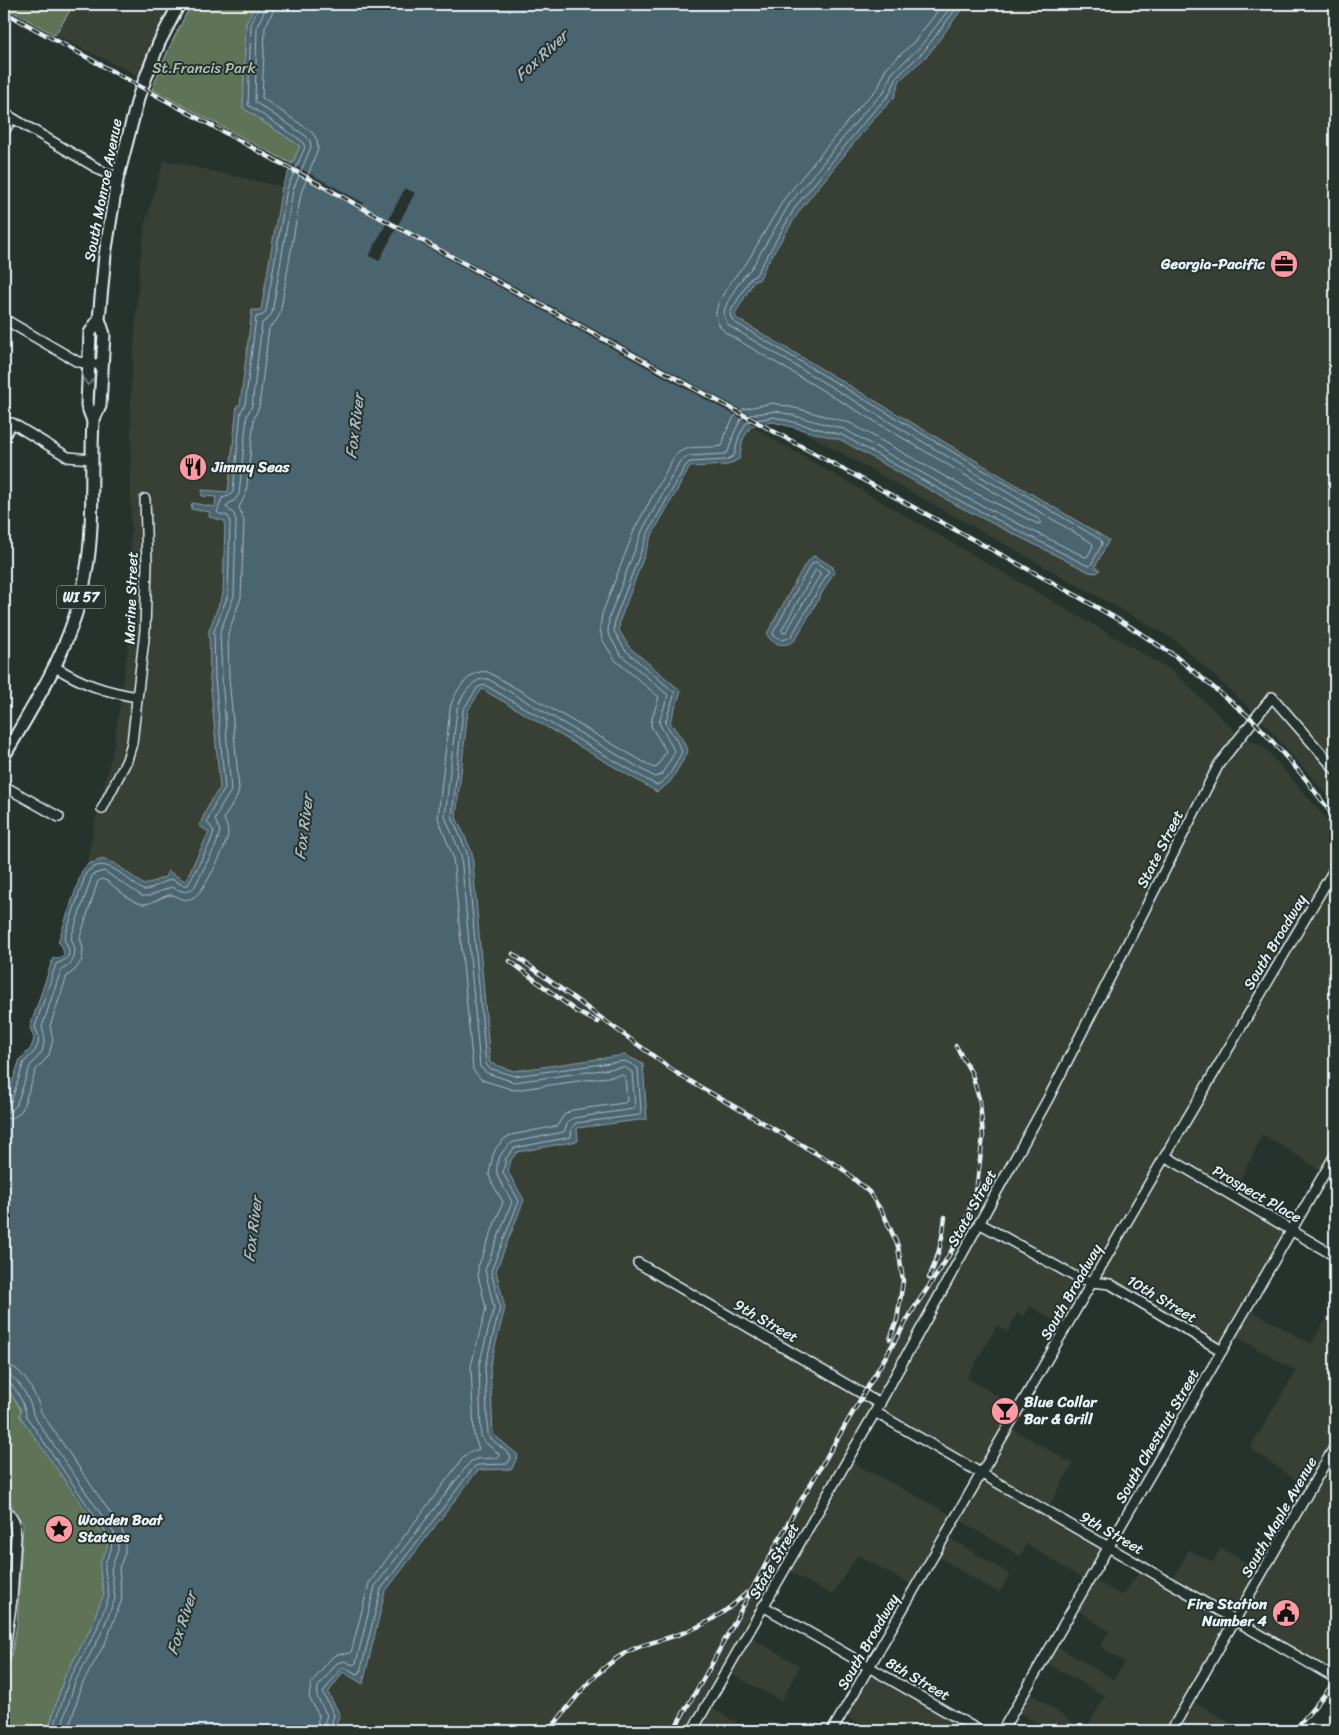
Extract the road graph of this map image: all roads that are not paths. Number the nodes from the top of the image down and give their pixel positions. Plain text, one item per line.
1 (179, 4) edge
2 (8, 116) edge
3 (4, 132) edge
4 (117, 180) junction
5 (99, 318) junction
6 (4, 319) edge
7 (89, 364) junction
8 (102, 365) junction
9 (93, 420) junction
10 (4, 437) edge
11 (91, 458) junction
12 (146, 499) dead end
13 (55, 667) junction
14 (137, 697) junction
15 (4, 756) edge
16 (1335, 769) edge
17 (4, 786) edge
18 (102, 809) dead end
19 (59, 817) dead end
20 (1335, 868) edge
21 (1335, 1155) edge
22 (1165, 1156) junction
23 (979, 1223) junction
24 (1292, 1230) junction
25 (1335, 1256) edge
26 (638, 1263) dead end
27 (1092, 1282) junction
28 (1222, 1351) junction
29 (880, 1404) junction
30 (875, 1412) junction
31 (1335, 1446) edge
32 (982, 1474) junction
33 (6, 1509) edge
34 (1108, 1547) junction
35 (763, 1606) junction
36 (1235, 1620) junction
37 (4, 1658) edge
38 (870, 1667) junction
39 (1335, 1678) edge
40 (966, 1728) edge
41 (692, 1731) edge
42 (832, 1731) edge
43 (980, 1731) edge
44 (1002, 1731) edge
45 (1170, 1731) edge

1 - 4 main road, South Monroe Avenue / WI 57
2 - 3 street
2 - 4 street
4 - 5 main road, South Monroe Avenue / WI 57
5 - 7 main road, South Monroe Avenue / WI 57
5 - 8 main road, South Monroe Avenue / WI 57
6 - 7 street
7 - 8 street
7 -> 9 main road, South Monroe Avenue / WI 57
8 - 9 main road, South Monroe Avenue / WI 57
9 - 11 main road, South Monroe Avenue / WI 57
10 - 11 street
11 - 13 main road, South Monroe Avenue / WI 57
12 - 14 street, Marine Street
13 - 14 street
13 - 15 main road, South Monroe Avenue / WI 57
14 - 18 street, Marine Street
16 - 23 street, State Street
17 - 19 street
20 - 22 street, South Broadway
21 - 24 street, South Chestnut Street
22 - 24 street, Prospect Place
22 - 27 street, South Broadway
23 - 27 street, 10th Street
23 - 29 street, State Street
24 - 25 street, Prospect Place
24 - 28 street, South Chestnut Street
26 - 29 street, 9th Street
27 - 28 street, 10th Street
27 - 32 street, South Broadway
28 - 34 street, South Chestnut Street
29 - 30 street, State Street
30 - 32 street, 9th Street
30 - 35 street, State Street
31 - 36 street, South Maple Avenue
32 - 34 street, 9th Street
32 - 38 street, South Broadway
33 - 37 street
34 - 36 street, 9th Street
34 - 44 street, South Chestnut Street
35 - 38 street, 8th Street
35 - 41 street, State Street
36 - 39 street, 9th Street
36 - 45 street, South Maple Avenue
38 - 40 street, 8th Street
38 - 42 street, South Broadway
40 - 43 street, 8th Street

